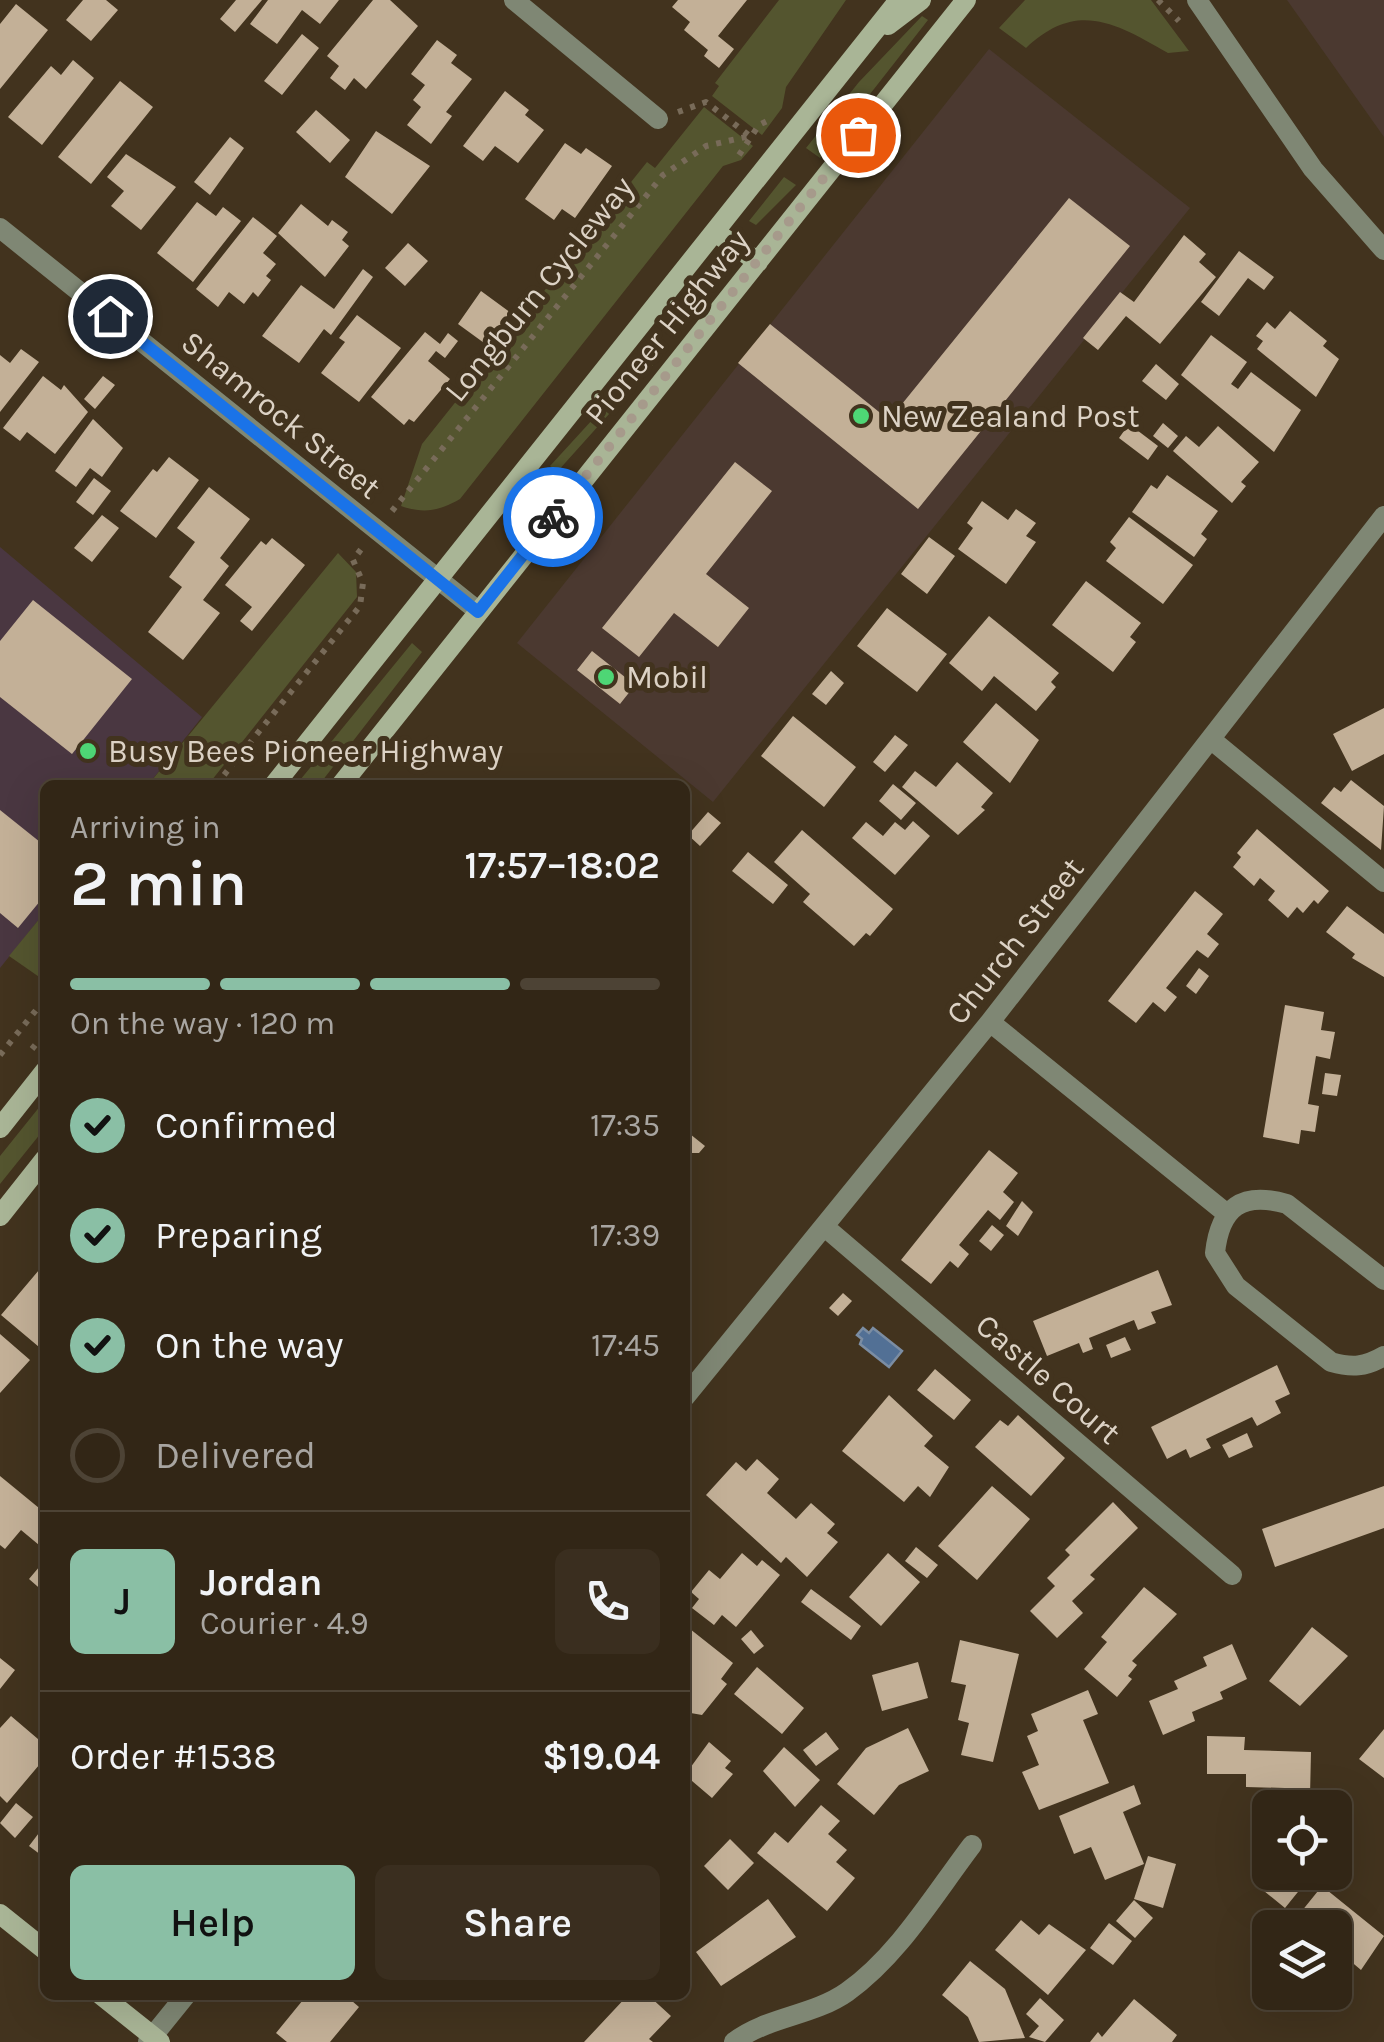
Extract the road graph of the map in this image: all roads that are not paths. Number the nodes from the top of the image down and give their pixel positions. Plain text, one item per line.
1 (514, 0) edge
2 (899, 0) edge
3 (921, 0) edge
4 (966, 0) edge
5 (1197, 0) edge
6 (870, 37) junction
7 (658, 119) road end
8 (0, 228) edge
9 (715, 232) junction
10 (1384, 250) edge
11 (758, 262) junction
12 (1384, 516) edge
13 (439, 580) junction
14 (478, 612) junction
15 (1213, 741) junction
16 (278, 780) edge
17 (345, 780) edge
18 (1384, 882) edge
19 (990, 1022) junction
20 (40, 1077) edge
21 (0, 1128) edge
22 (40, 1165) edge
23 (1226, 1213) junction
24 (0, 1216) edge
25 (826, 1228) junction
26 (1384, 1280) edge
27 (1384, 1356) edge
28 (690, 1391) edge
29 (1232, 1575) dead end
30 (972, 1846) dead end
31 (0, 1914) edge
32 (40, 1946) edge
33 (107, 2000) edge
34 (182, 2000) edge
35 (154, 2040) edge
36 (734, 2042) edge

1 - 7 street
2 - 6 main road, Pioneer Highway
3 - 6 main road
4 - 11 main road, Pioneer Highway
5 - 10 street
6 - 9 main road, Pioneer Highway
8 - 13 street, Shamrock Street
9 - 11 main road
9 - 13 main road, Pioneer Highway
11 - 14 main road, Pioneer Highway
12 - 15 street, Church Street
13 - 14 street, Shamrock Street
13 - 16 main road, Pioneer Highway
14 - 17 main road, Pioneer Highway
15 - 18 street
15 - 19 street, Church Street
19 - 23 street
19 - 25 street, Church Street
20 - 21 main road
22 - 24 main road
23 - 26 street
23 - 27 street
25 - 28 street, Church Street
25 - 29 street, Castle Court
30 - 36 street
31 - 32 main road
33 - 35 main road
34 - 35 street

